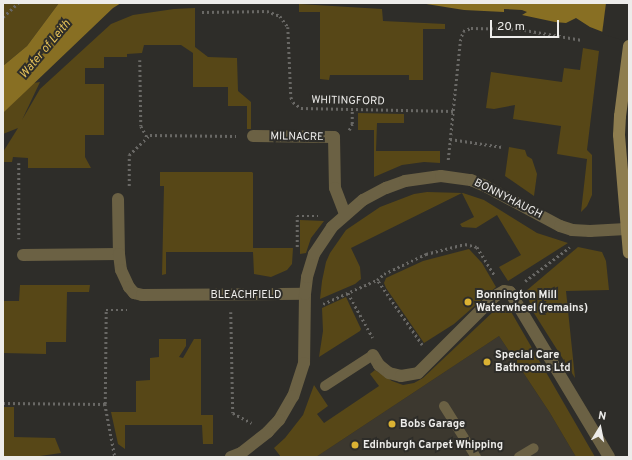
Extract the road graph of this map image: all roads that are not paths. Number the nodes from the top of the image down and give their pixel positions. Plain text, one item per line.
1 (629, 46) edge
2 (253, 136) road end
3 (624, 153) edge
4 (118, 199) road end
5 (345, 214) junction
6 (626, 229) junction
7 (629, 253) edge
8 (119, 254) junction
9 (23, 255) road end
10 (305, 300) junction
11 (373, 355) joint
12 (325, 386) dead end
13 (444, 406) dead end
14 (534, 448) dead end
15 (231, 457) edge
16 (476, 457) edge
17 (519, 457) edge
18 (609, 457) edge

1 - 3 street
2 - 5 street, MILNACRE
3 - 6 street
4 - 8 street
5 - 6 street, BONNYHAUGH
5 - 10 street, BONNYHAUGH
6 - 7 street
8 - 9 street
8 - 10 street, BLEACHFIELD
10 - 15 street
11 - 12 lane
11 - 18 street
13 - 16 lane
14 - 17 lane

